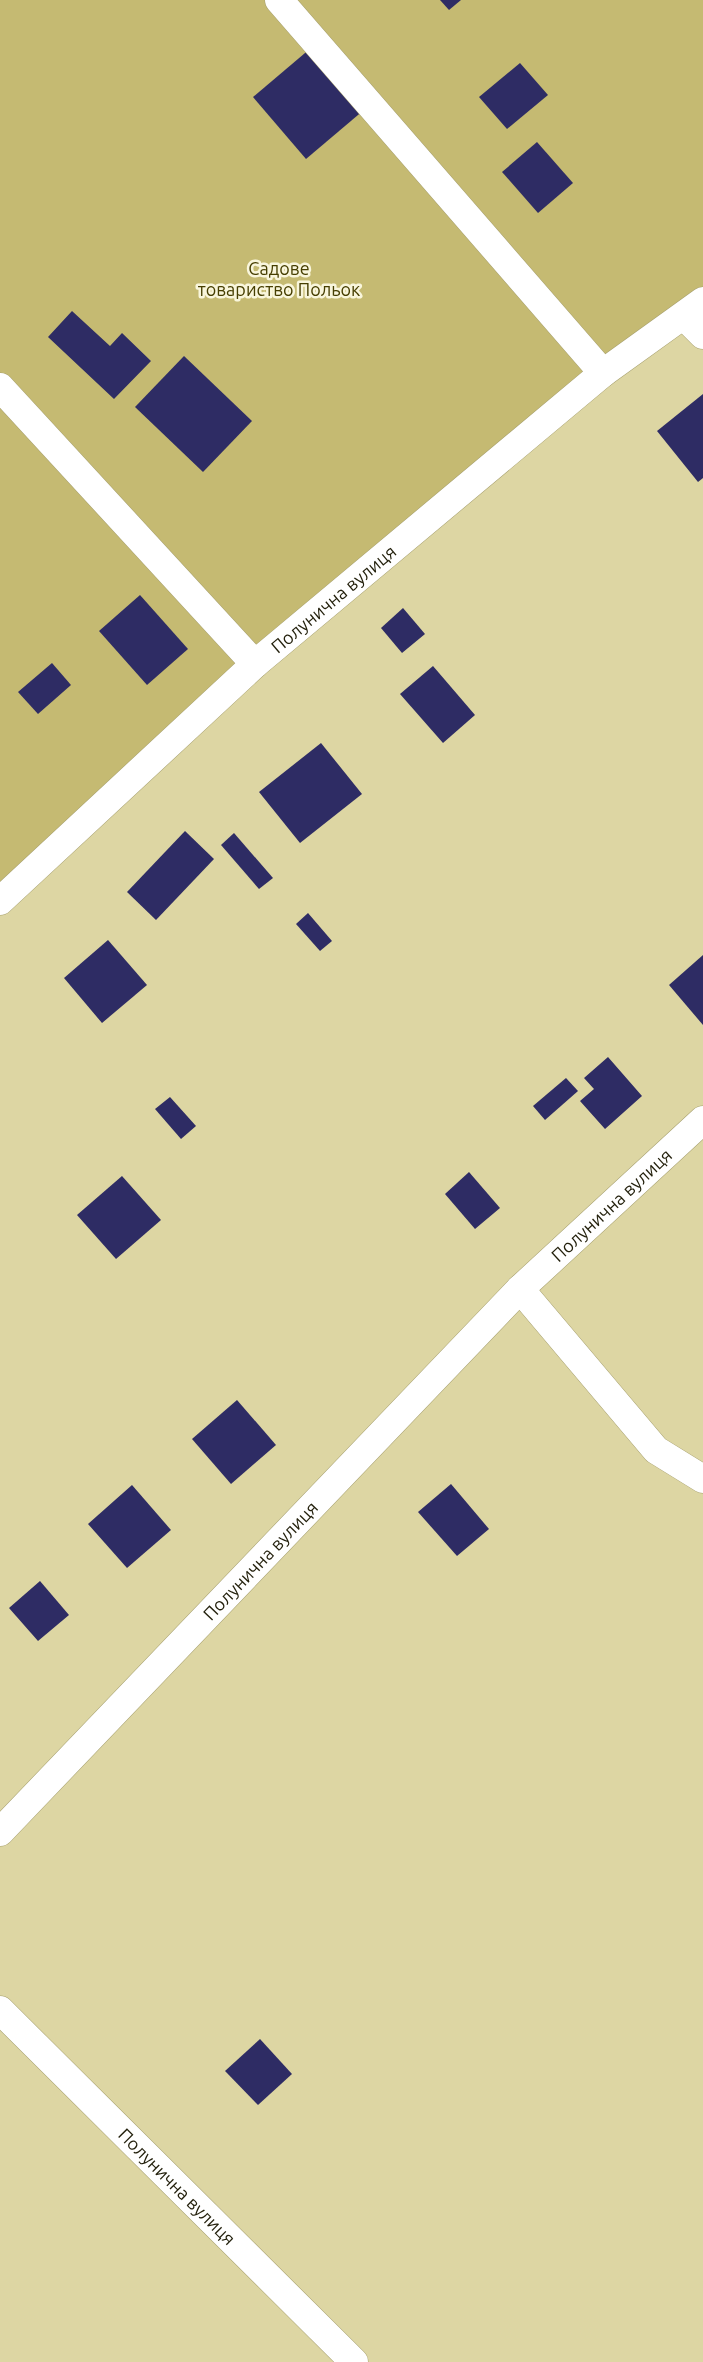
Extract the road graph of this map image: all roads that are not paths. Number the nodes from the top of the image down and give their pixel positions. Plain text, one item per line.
1 (279, 0) edge
2 (694, 308) edge
3 (703, 335) edge
4 (604, 373) junction
5 (0, 388) edge
6 (256, 664) junction
7 (0, 902) edge
8 (703, 1120) edge
9 (520, 1289) junction
10 (703, 1480) edge
11 (0, 1832) edge
12 (0, 2010) edge
13 (354, 2362) edge

1 - 4 street
2 - 3 street, Полунична вулиця
2 - 4 street, Полунична вулиця
4 - 6 street, Полунична вулиця
5 - 6 street
6 - 7 street, Полунична вулиця
8 - 9 street, Полунична вулиця
9 - 10 street
9 - 11 street, Полунична вулиця
12 - 13 street, Полунична вулиця

